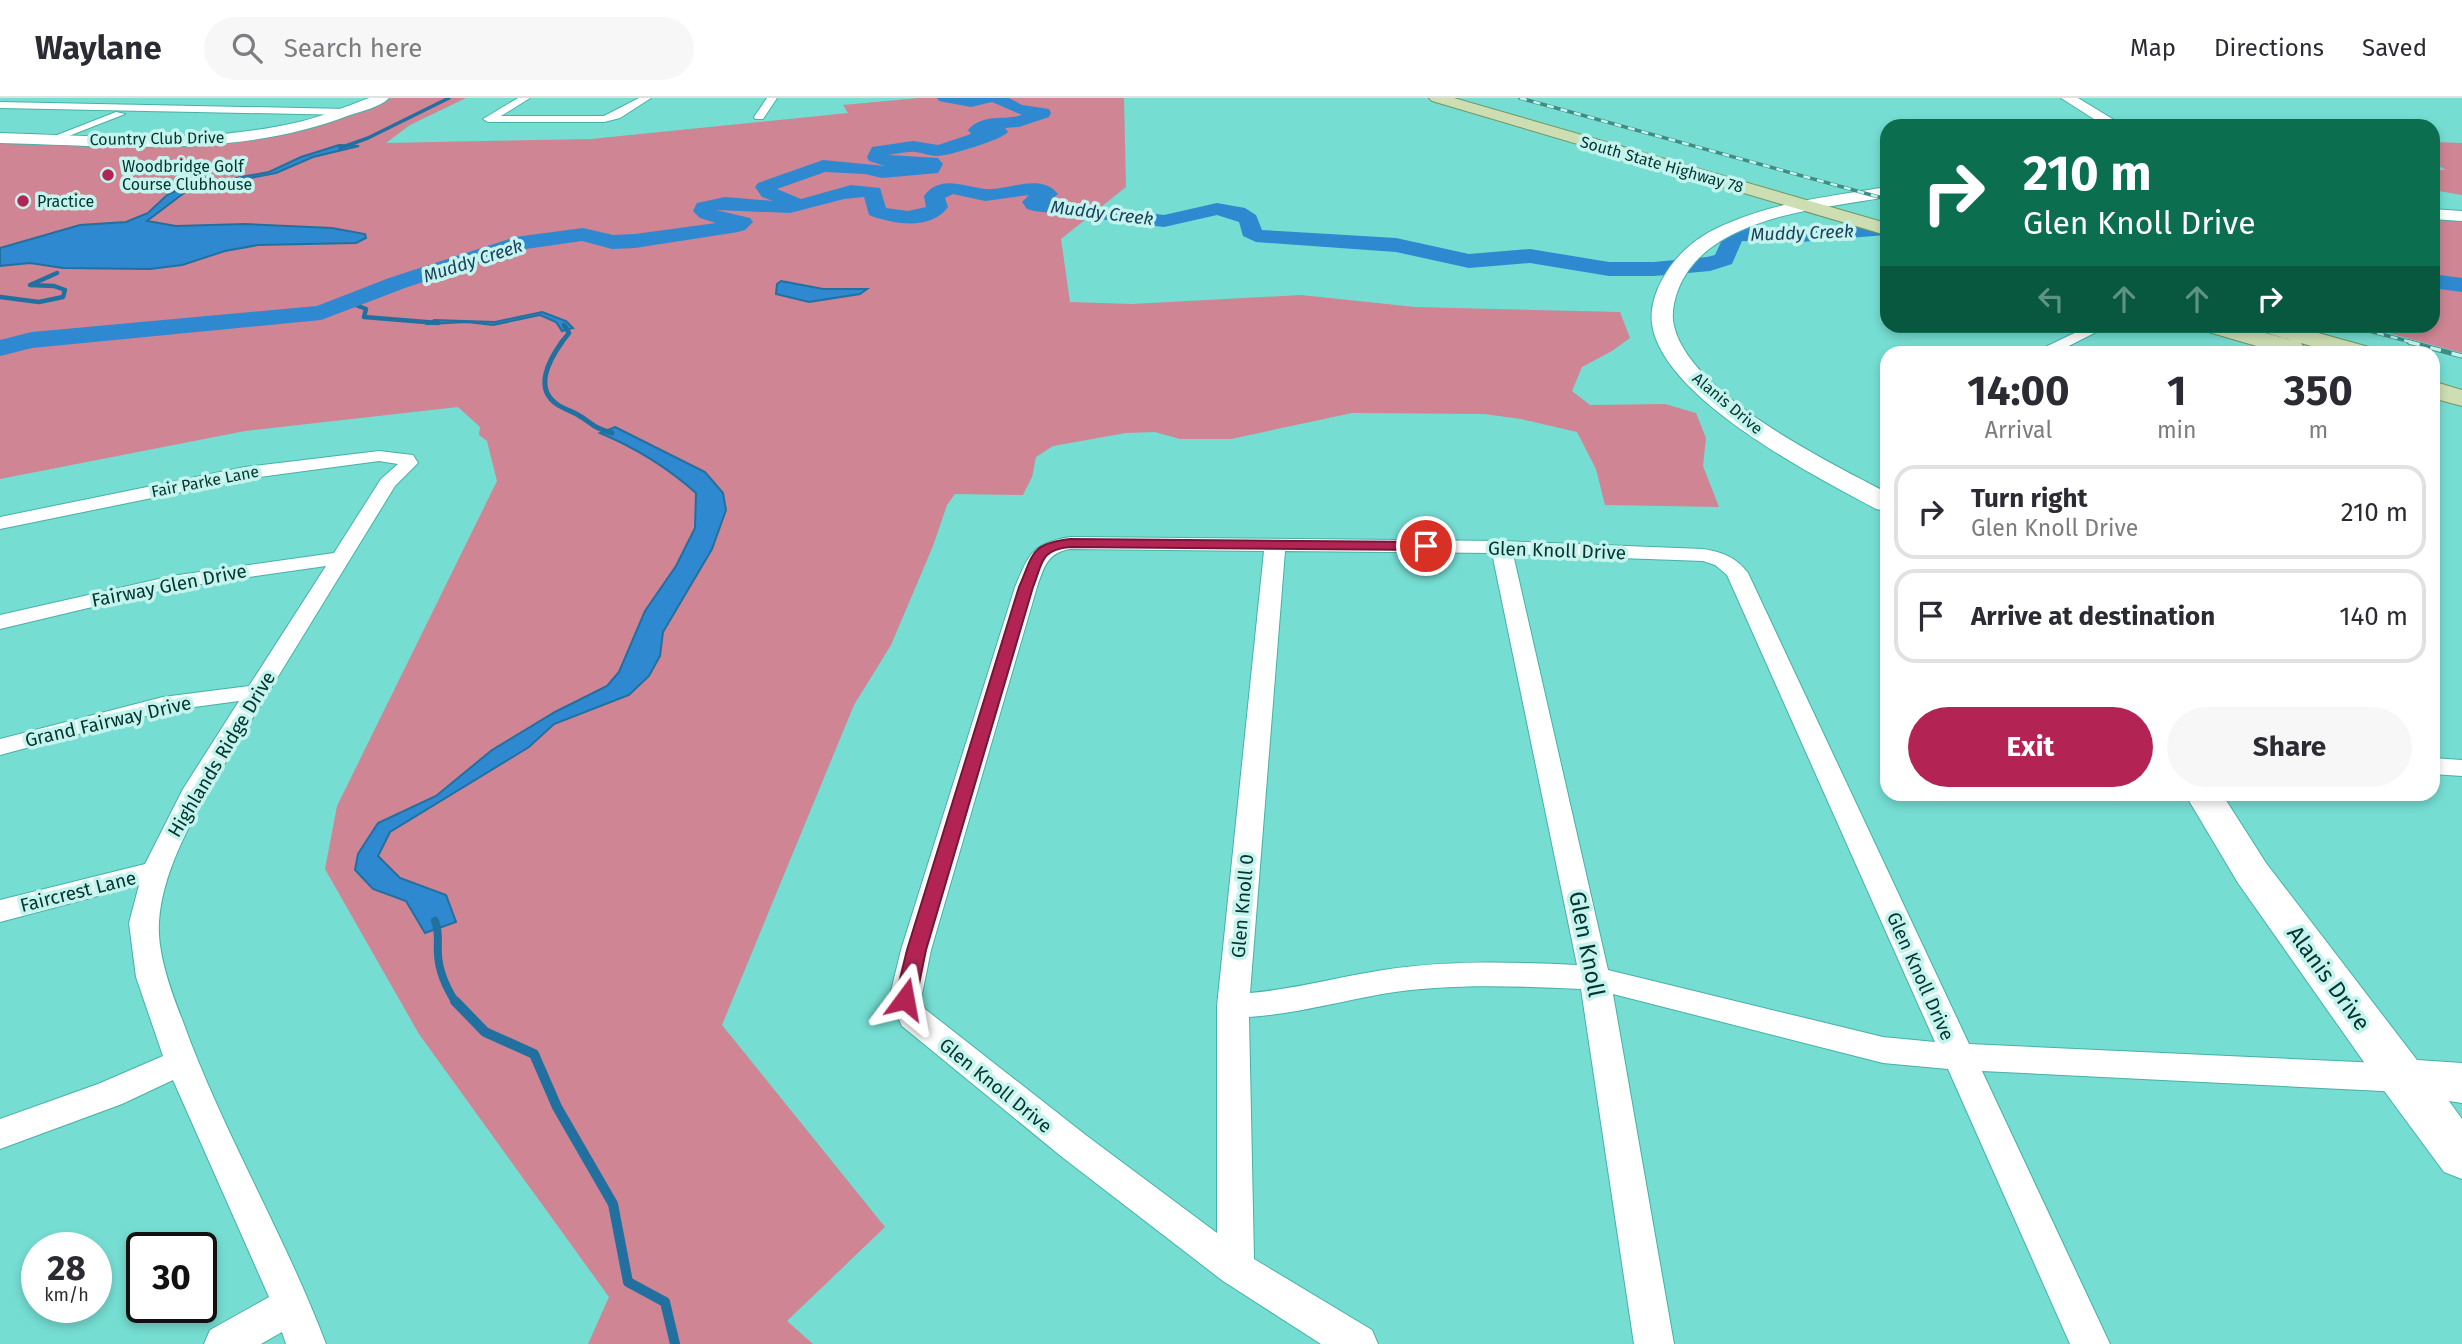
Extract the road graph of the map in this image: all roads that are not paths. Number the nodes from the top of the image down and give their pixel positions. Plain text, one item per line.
1 (164, 98) edge
2 (383, 98) edge
3 (525, 98) edge
4 (646, 98) edge
5 (772, 98) edge
6 (1437, 98) edge
7 (1472, 98) edge
8 (2068, 98) edge
9 (0, 105) edge
10 (135, 108) junction
11 (348, 112) junction
12 (759, 117) dead end
13 (2104, 119) edge
14 (0, 138) edge
15 (52, 139) junction
16 (1880, 193) edge
17 (1833, 202) junction
18 (1811, 207) junction
19 (2440, 215) edge
20 (2462, 216) edge
21 (1880, 223) edge
22 (1880, 223) edge
23 (2085, 333) edge
24 (2237, 333) edge
25 (2293, 333) edge
26 (2056, 346) edge
27 (2282, 346) edge
28 (2339, 346) edge
29 (2440, 374) edge
30 (2462, 381) edge
31 (2440, 391) edge
32 (2462, 398) edge
33 (409, 463) joint
34 (1880, 500) edge
35 (0, 523) edge
36 (1275, 544) junction
37 (1502, 547) junction
38 (341, 558) junction
39 (0, 622) edge
40 (257, 692) junction
41 (0, 747) edge
42 (2440, 767) edge
43 (2462, 768) edge
44 (2207, 801) edge
45 (156, 871) junction
46 (0, 911) edge
47 (1595, 978) junction
48 (1233, 1006) junction
49 (1957, 1057) junction
50 (181, 1062) junction
51 (2402, 1078) junction
52 (2462, 1083) edge
53 (0, 1134) edge
54 (2462, 1157) edge
55 (1236, 1269) junction
56 (292, 1305) junction
57 (224, 1344) edge
58 (306, 1344) edge
59 (1357, 1344) edge
60 (1654, 1344) edge
61 (2090, 1344) edge

1 - 10 street, Country Club Drive
2 - 11 main road, Country Club Drive
3 - 4 street
5 - 12 street
6 - 18 main road, South State Highway 78
7 - 17 main road, South State Highway 78
8 - 13 main road
9 - 10 street
10 - 11 street
10 - 15 street, Country Club Drive
11 - 15 main road, Country Club Drive
14 - 15 main road, Country Club Drive
16 - 17 main road, Alanis Drive
17 - 18 main road, Alanis Drive
17 - 22 main road, South State Highway 78
18 - 21 main road, South State Highway 78
18 - 34 main road, Alanis Drive
19 - 20 main road
23 - 26 street
24 - 27 main road
25 - 28 main road
29 - 30 main road
31 - 32 main road
33 - 35 street, Fair Parke Lane
33 - 38 street, Highlands Ridge Drive
36 - 37 street, Glen Knoll Drive
36 - 48 street, Glen Knoll 0
36 - 55 street, Glen Knoll Drive
37 - 47 street, Glen Knoll
37 - 49 street, Glen Knoll Drive
38 - 39 street, Fairway Glen Drive
38 - 40 street, Highlands Ridge Drive
40 - 41 street, Grand Fairway Drive
40 - 45 street, Highlands Ridge Drive
42 - 43 street
44 - 51 main road, Alanis Drive
45 - 46 street, Faircrest Lane
45 - 50 street, Highlands Ridge Drive
47 - 48 street, Glen Knoll Drive
47 - 49 street, Glen Knoll Drive
47 - 60 street, Glen Knoll
48 - 55 street, Glen Knoll 0
49 - 51 street, Glen Knoll Drive
49 - 61 street, Glen Knoll Drive
50 - 53 street
50 - 56 street, Highlands Ridge Drive
51 - 52 main road
51 - 54 main road, Alanis Drive
55 - 59 street, Glen Knoll Drive
56 - 57 street
56 - 58 street, Highlands Ridge Drive

